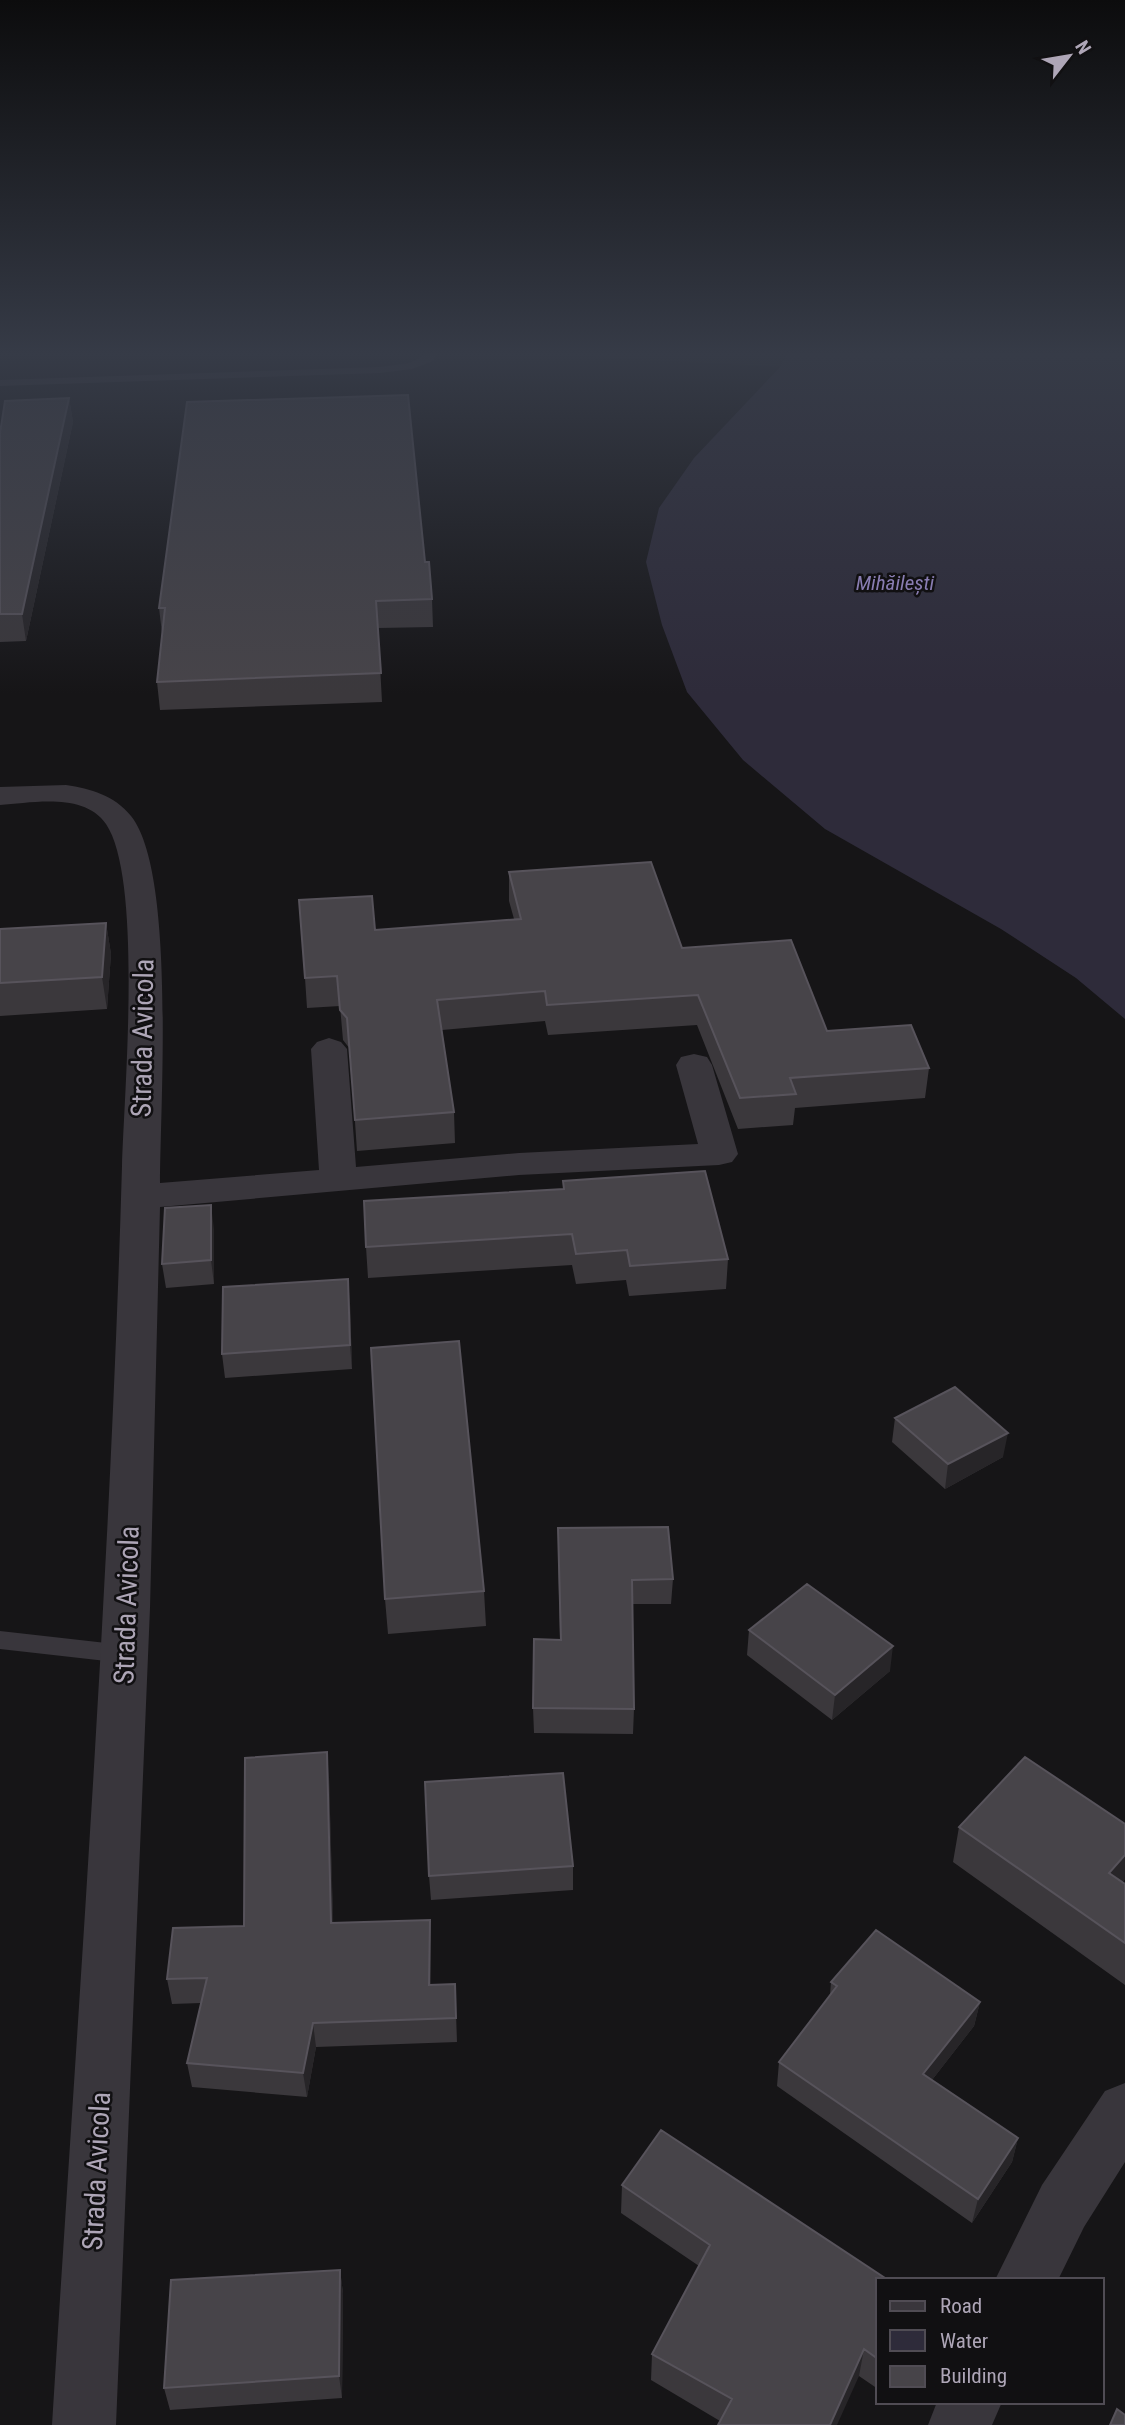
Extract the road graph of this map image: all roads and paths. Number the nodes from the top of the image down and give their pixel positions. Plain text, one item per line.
1 (0, 796) edge
2 (329, 1048) dead end
3 (694, 1065) dead end
4 (338, 1180) junction
5 (141, 1197) junction
6 (0, 1640) edge
7 (124, 1654) junction
8 (1125, 2110) edge
9 (1027, 2278) edge
10 (969, 2404) edge
11 (83, 2425) edge
12 (960, 2425) edge

1 - 5 street, Strada Avicola
2 - 4 street
3 - 4 street
4 - 5 street
5 - 7 street, Strada Avicola
6 - 7 lane
7 - 11 street, Strada Avicola
8 - 9 street
10 - 12 street

